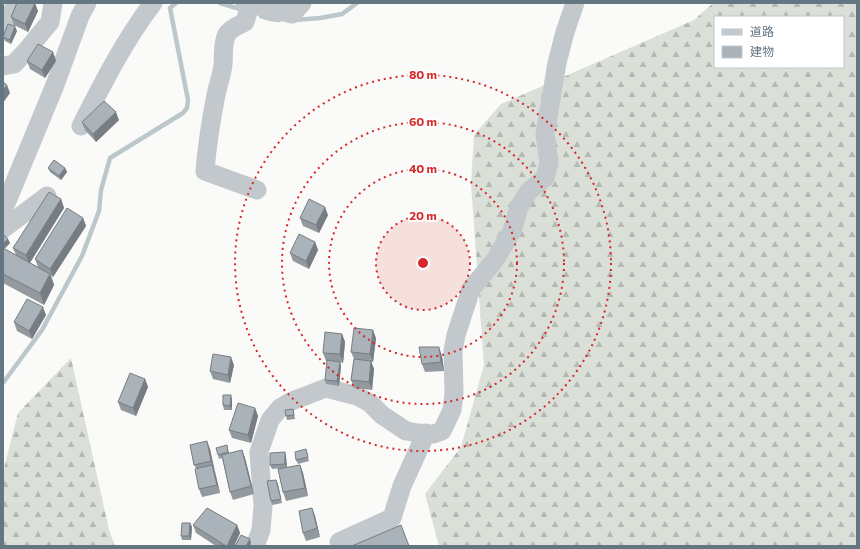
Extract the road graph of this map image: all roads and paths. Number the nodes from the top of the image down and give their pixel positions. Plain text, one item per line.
1 (17, 3) edge
2 (53, 3) edge
3 (87, 3) edge
4 (153, 3) edge
5 (302, 3) edge
6 (575, 3) edge
7 (247, 8) edge
8 (3, 27) edge
9 (3, 66) edge
10 (81, 126) edge
11 (257, 190) dead end
12 (47, 196) edge
13 (3, 208) edge
14 (3, 229) edge
15 (426, 433) junction
16 (339, 542) dead end
17 (255, 546) edge

1 - 8 street
2 - 9 street
3 - 13 street
4 - 10 street
5 - 7 street
6 - 15 street
7 - 11 street
12 - 14 street
15 - 16 street
15 - 17 street

